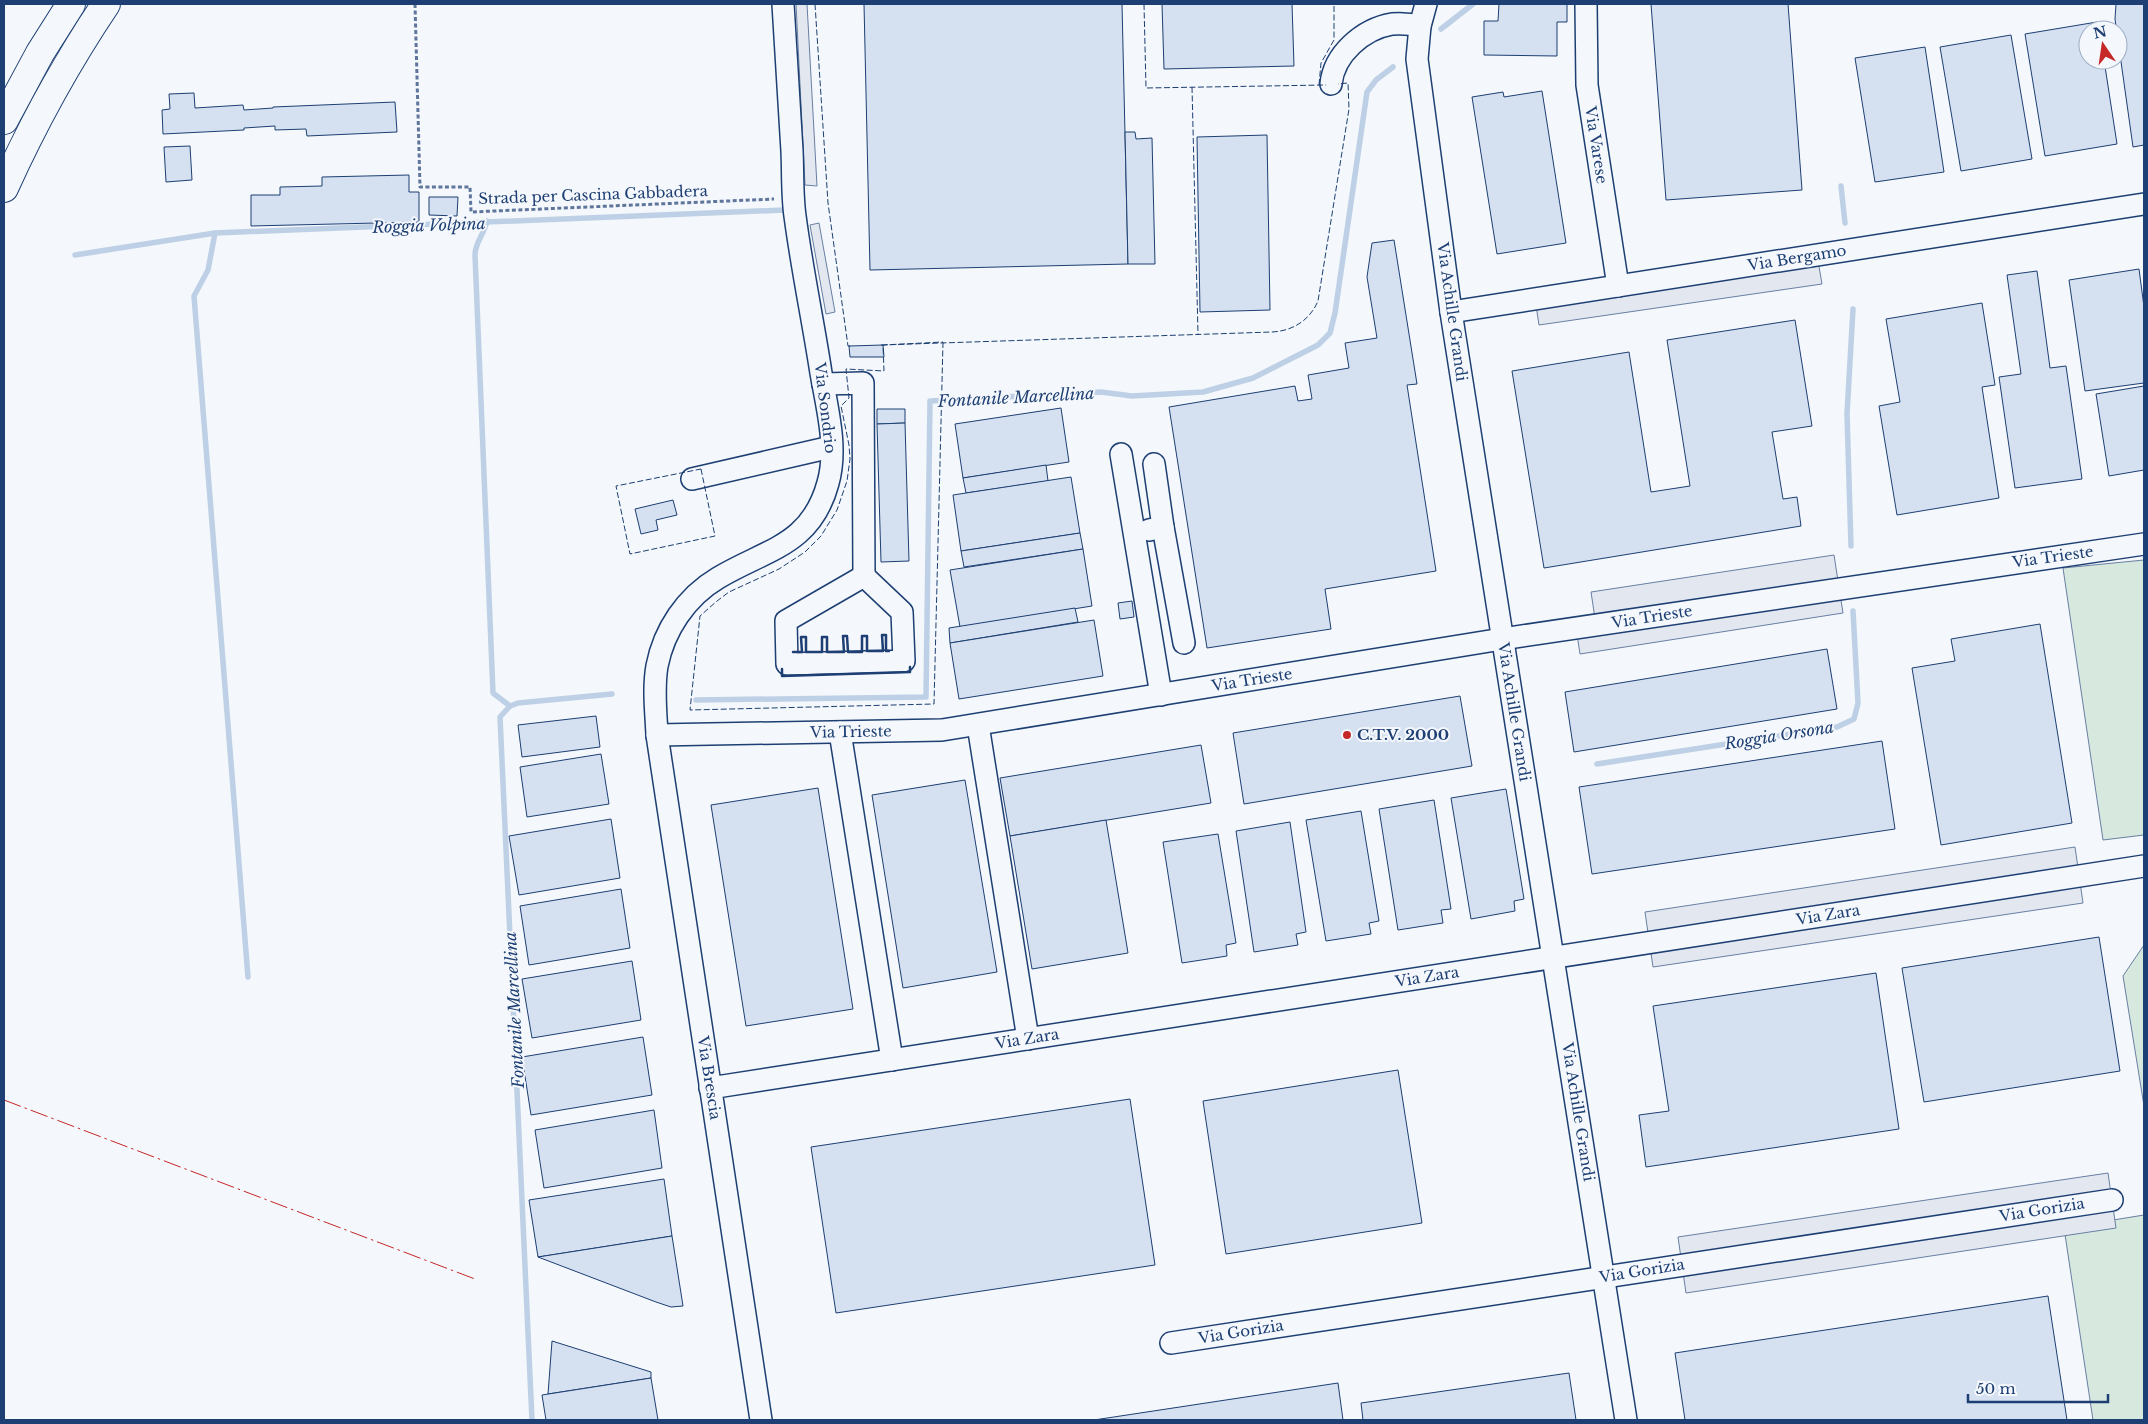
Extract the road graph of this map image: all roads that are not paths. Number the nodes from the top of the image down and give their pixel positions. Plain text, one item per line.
1 (71, 4) edge
2 (106, 4) edge
3 (783, 4) edge
4 (1426, 4) edge
5 (1586, 4) edge
6 (1420, 26) junction
7 (1332, 84) dead end
8 (4, 120) edge
9 (4, 188) edge
10 (2144, 204) edge
11 (1618, 286) junction
12 (1451, 312) junction
13 (823, 384) junction
14 (831, 447) junction
15 (1121, 454) dead end
16 (1154, 464) dead end
17 (692, 479) dead end
18 (1163, 527) junction
19 (1134, 533) junction
20 (2144, 544) edge
21 (864, 576) junction
22 (1502, 639) junction
23 (1184, 643) dead end
24 (1161, 695) junction
25 (978, 725) junction
26 (840, 732) junction
27 (657, 735) junction
28 (2144, 866) edge
29 (1553, 958) junction
30 (1028, 1039) junction
31 (892, 1060) junction
32 (710, 1088) junction
33 (2112, 1200) dead end
34 (1604, 1277) junction
35 (1171, 1343) dead end
36 (761, 1420) edge
37 (1626, 1420) edge

1 - 8 highway
2 - 9 highway
3 - 13 street, Via Sondrio
4 - 6 street, Via Achille Grandi
5 - 11 street, Via Varese
6 - 7 street
6 - 12 street, Via Achille Grandi
10 - 11 street, Via Bergamo
11 - 12 street, Via Bergamo
12 - 22 street, Via Achille Grandi
13 - 14 street, Via Sondrio
13 - 21 street
14 - 17 street
14 - 27 street, Via Sondrio
15 - 19 street
16 - 18 street
18 - 19 street
18 - 23 street
19 - 24 street
20 - 22 street, Via Trieste
21 - 21 street
22 - 24 street, Via Trieste
22 - 29 street, Via Achille Grandi
24 - 25 street, Via Trieste
25 - 26 street, Via Trieste
25 - 30 street
26 - 27 street, Via Trieste
26 - 31 street
27 - 32 street, Via Brescia
28 - 29 street, Via Zara
29 - 30 street, Via Zara
29 - 34 street, Via Achille Grandi
30 - 31 street, Via Zara
31 - 32 street, Via Zara
32 - 36 street, Via Brescia
33 - 34 street, Via Gorizia
34 - 35 street, Via Gorizia
34 - 37 street, Via Achille Grandi

